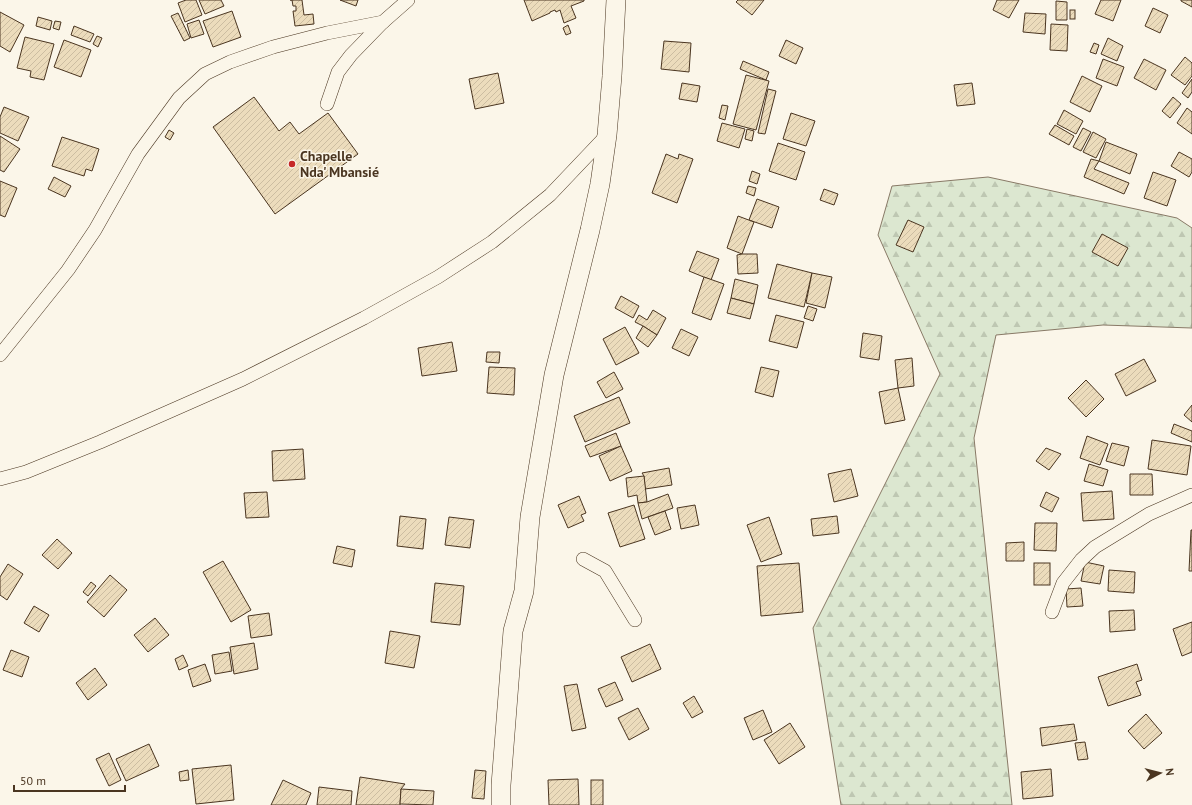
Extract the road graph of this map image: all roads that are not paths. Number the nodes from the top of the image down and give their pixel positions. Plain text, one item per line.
1 (408, 0) edge
2 (616, 0) edge
3 (383, 22) junction
4 (327, 104) dead end
5 (607, 135) junction
6 (0, 355) edge
7 (0, 479) edge
8 (1192, 495) edge
9 (583, 559) dead end
10 (1052, 612) dead end
11 (635, 620) dead end
12 (501, 805) edge

1 - 3 street
2 - 5 main road
3 - 4 street
3 - 6 street
5 - 7 street
5 - 12 main road
8 - 10 street
9 - 11 street

